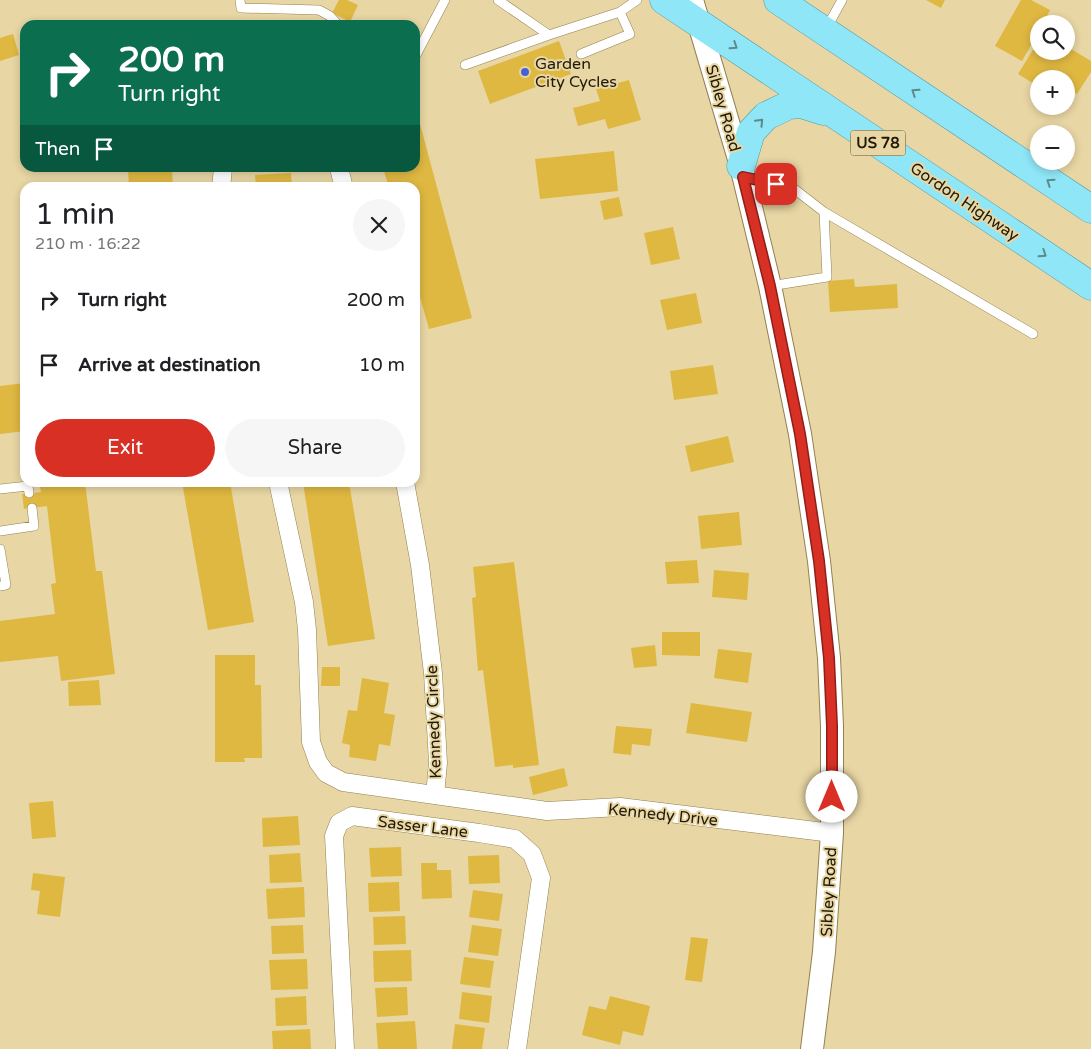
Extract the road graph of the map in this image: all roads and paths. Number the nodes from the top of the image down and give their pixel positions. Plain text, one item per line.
1 (240, 0) edge
2 (445, 0) edge
3 (498, 0) edge
4 (637, 0) edge
5 (664, 0) edge
6 (778, 0) edge
7 (842, 0) edge
8 (695, 11) edge
9 (620, 12) junction
10 (334, 20) edge
11 (825, 31) junction
12 (549, 34) junction
13 (420, 48) edge
14 (581, 54) dead end
15 (465, 64) dead end
16 (837, 115) junction
17 (742, 172) junction
18 (1091, 209) edge
19 (824, 212) junction
20 (770, 286) junction
21 (1091, 286) edge
22 (1033, 334) dead end
23 (20, 487) edge
24 (28, 487) edge
25 (279, 487) edge
26 (406, 487) edge
27 (0, 489) edge
28 (29, 493) dead end
29 (32, 508) dead end
30 (0, 532) edge
31 (0, 549) edge
32 (0, 586) edge
33 (435, 795) junction
34 (832, 833) junction
35 (344, 1049) edge
36 (517, 1049) edge
37 (812, 1049) edge

1 - 10 lane
2 - 13 lane
3 - 12 lane
4 - 9 lane
5 - 8 highway, Gordon Highway / US 78
6 - 11 highway
7 - 11 lane
8 -> 16 highway, Gordon Highway / US 78
8 - 17 street, Sibley Road
9 - 12 lane
9 - 14 lane
18 -> 11 highway
12 - 15 lane
17 -> 16 highway
16 -> 21 highway, Gordon Highway / US 78
17 - 19 lane
17 - 20 street, Sibley Road
19 - 20 lane
19 - 22 lane
20 - 34 street, Sibley Road
23 - 27 lane
24 - 28 lane
25 - 33 street, Kennedy Circle
26 - 33 street, Kennedy Circle
29 - 30 lane
31 - 32 lane
33 - 34 street, Kennedy Drive
34 - 37 street, Sibley Road
35 - 36 street, Sasser Lane

